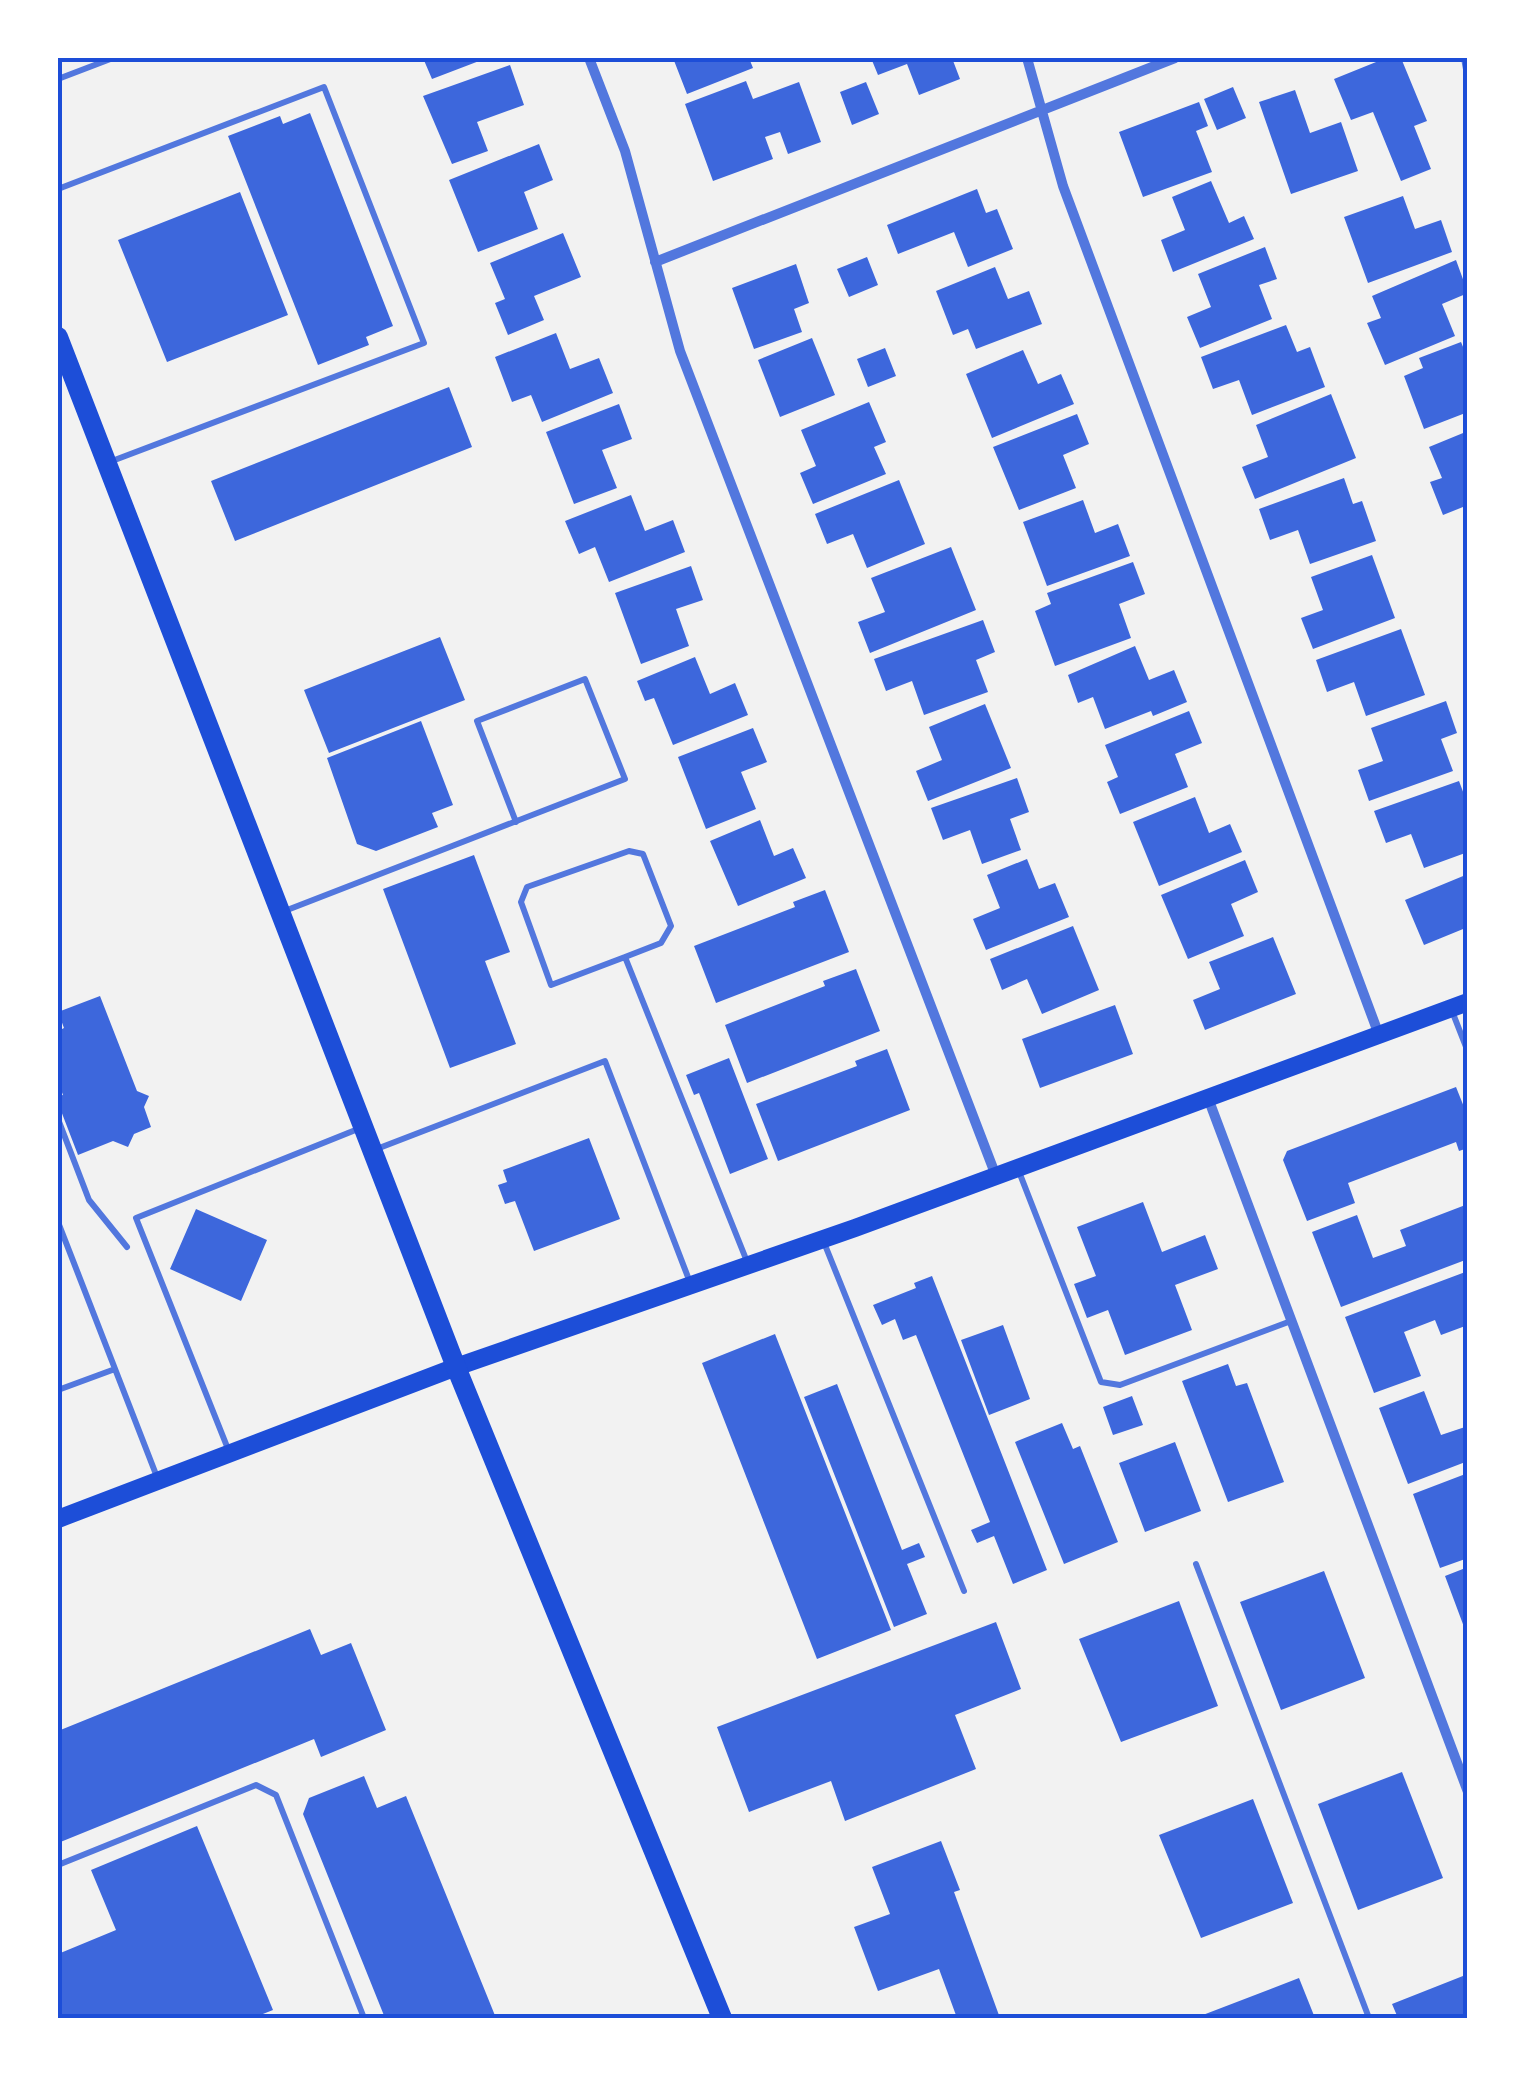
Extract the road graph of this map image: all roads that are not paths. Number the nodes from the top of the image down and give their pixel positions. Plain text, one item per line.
1 (114, 58) edge
2 (589, 58) edge
3 (1027, 58) edge
4 (1175, 58) edge
5 (1466, 58) edge
6 (1468, 69) edge
7 (58, 79) edge
8 (1042, 112) junction
9 (58, 189) edge
10 (654, 262) junction
11 (58, 337) edge
12 (106, 463) junction
13 (516, 822) junction
14 (280, 912) junction
15 (626, 957) junction
16 (1459, 1005) edge
17 (1379, 1035) junction
18 (1468, 1052) edge
19 (1208, 1098) junction
20 (58, 1120) edge
21 (364, 1127) junction
22 (372, 1150) junction
23 (1018, 1168) junction
24 (996, 1176) junction
25 (58, 1222) edge
26 (822, 1239) junction
27 (127, 1247) dead end
28 (748, 1266) junction
29 (692, 1286) junction
30 (1291, 1322) junction
31 (456, 1367) junction
32 (115, 1369) junction
33 (58, 1390) edge
34 (230, 1452) junction
35 (158, 1481) junction
36 (58, 1518) edge
37 (1196, 1564) dead end
38 (964, 1591) dead end
39 (1468, 1792) edge
40 (58, 1864) edge
41 (364, 2018) edge
42 (722, 2018) edge
43 (1369, 2018) edge

1 - 7 lane
2 - 10 street
3 - 8 street
4 - 8 street
5 - 6 street
8 - 10 street
8 - 17 street
9 - 12 lane
10 - 24 street
11 - 12 main road
12 - 14 main road
13 - 13 lane
13 - 14 lane
14 - 21 main road
15 - 15 lane
15 - 28 lane
16 - 17 main road
16 - 18 lane
17 - 19 main road
19 - 23 main road
19 - 30 street
20 - 27 lane
21 - 22 main road
21 - 34 lane
22 - 29 lane
22 - 31 main road
23 - 24 main road
23 - 30 lane
24 - 26 main road
25 - 32 lane
26 - 28 main road
26 - 38 lane
28 - 29 main road
29 - 31 main road
30 - 39 street
31 - 34 main road
31 - 42 main road
32 - 33 lane
32 - 35 lane
34 - 35 main road
35 - 36 main road
37 - 43 lane
40 - 41 lane

